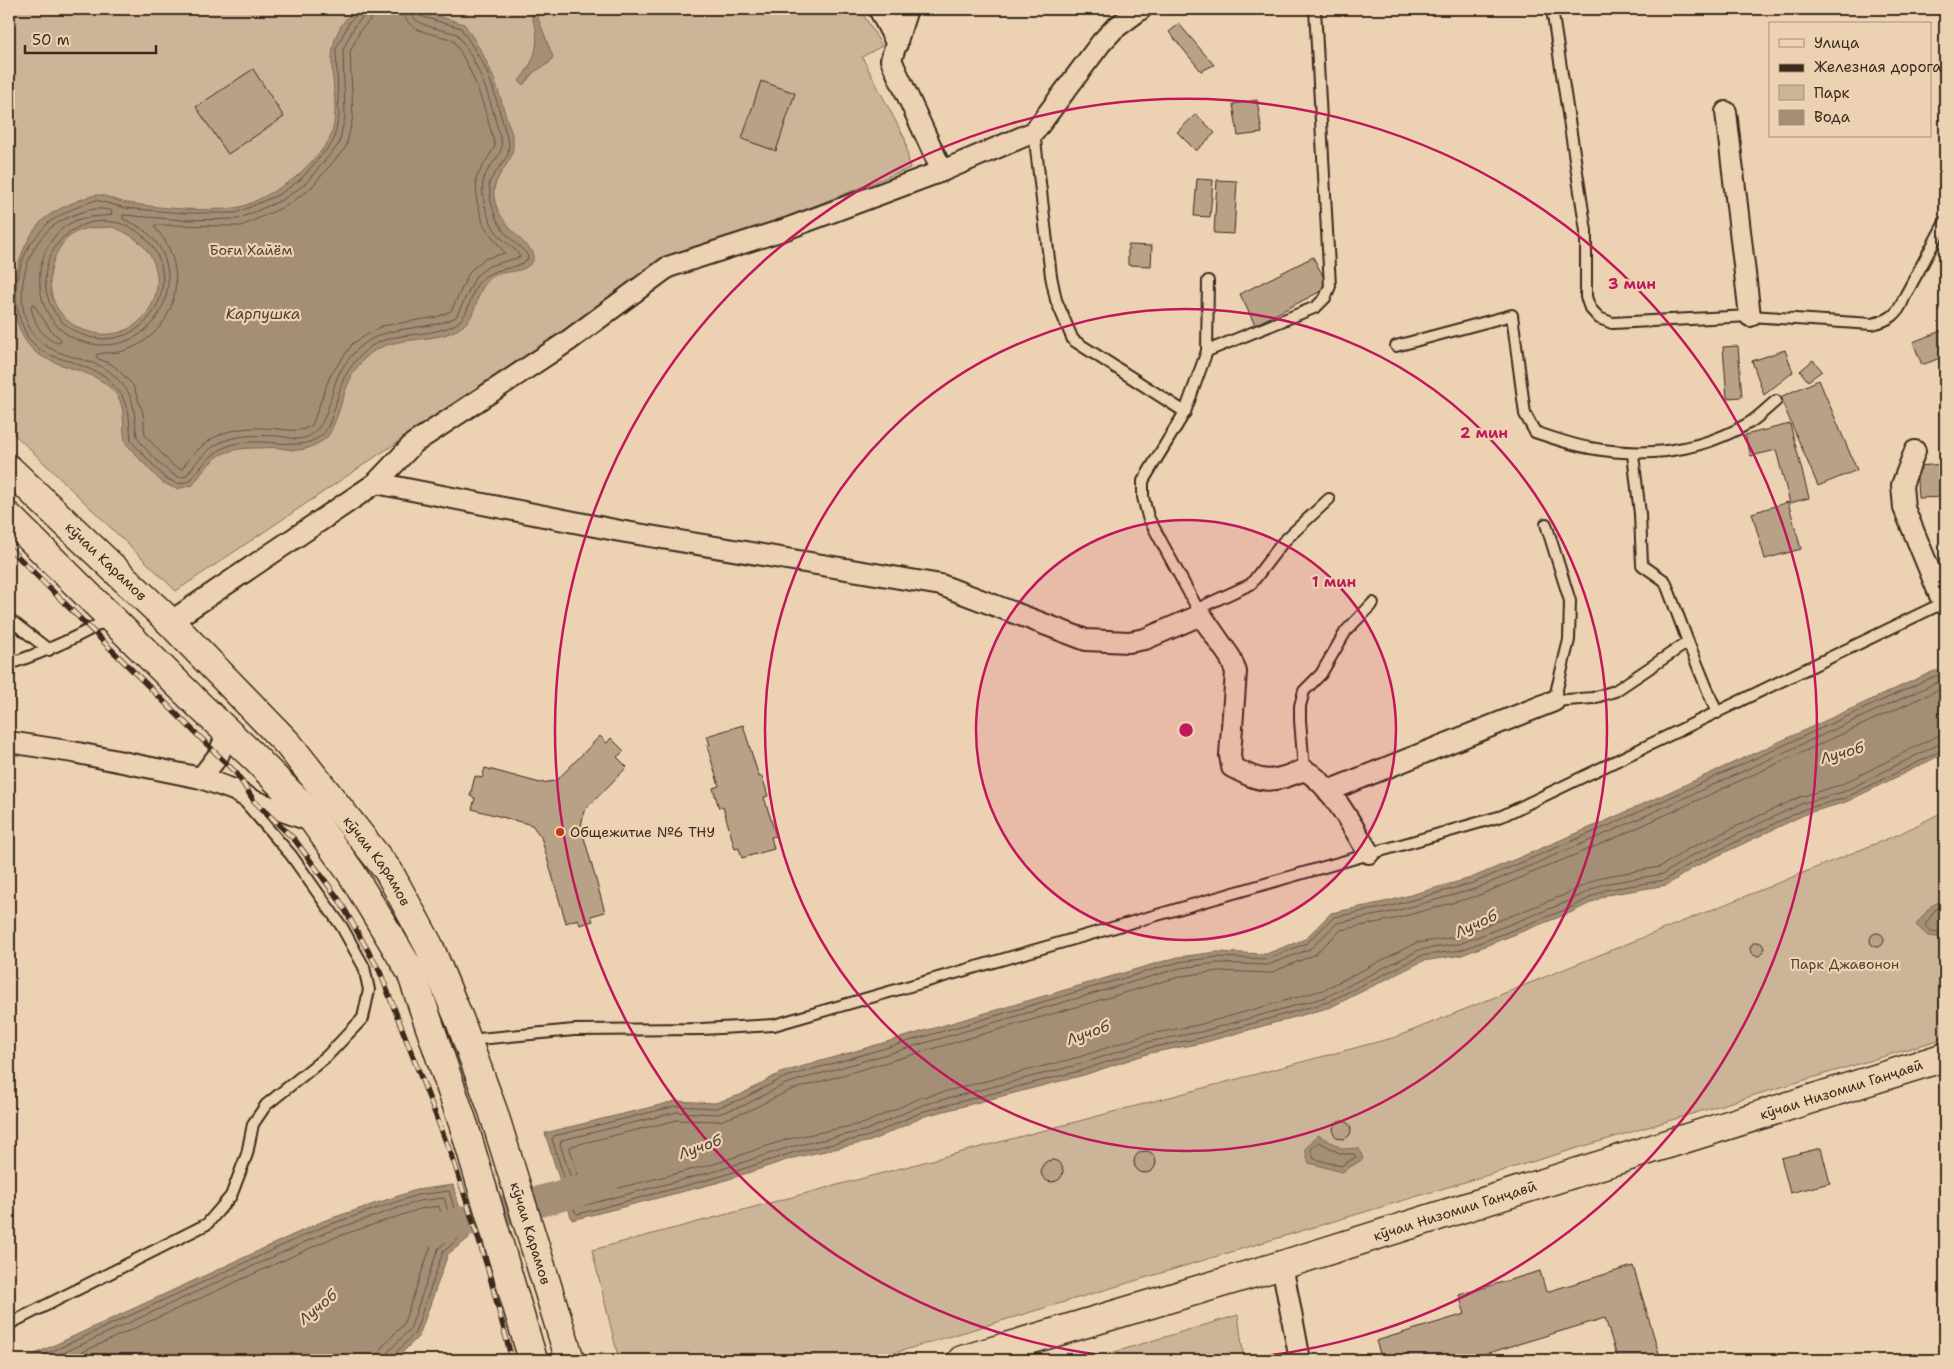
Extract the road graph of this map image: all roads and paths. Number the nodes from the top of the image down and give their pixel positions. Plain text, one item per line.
1 (879, 9) edge
2 (907, 9) edge
3 (1141, 9) edge
4 (1315, 9) edge
5 (1552, 9) edge
6 (898, 44) junction
7 (1726, 112) dead end
8 (1034, 132) junction
9 (942, 171) junction
10 (1945, 222) edge
11 (1208, 281) dead end
12 (1750, 316) junction
13 (1396, 346) dead end
14 (1208, 351) junction
15 (1776, 401) dead end
16 (1184, 412) junction
17 (1914, 452) dead end
18 (1633, 454) junction
19 (9, 469) edge
20 (376, 483) junction
21 (39, 499) junction
22 (1329, 499) dead end
23 (11, 520) edge
24 (1546, 524) dead end
25 (1372, 603) dead end
26 (1944, 603) edge
27 (1199, 612) junction
28 (110, 617) junction
29 (9, 619) edge
30 (170, 622) junction
31 (1688, 642) junction
32 (49, 650) junction
33 (9, 655) edge
34 (14, 662) edge
35 (1554, 700) junction
36 (1717, 713) junction
37 (228, 731) junction
38 (9, 742) edge
39 (1304, 770) junction
40 (202, 778) junction
41 (234, 790) junction
42 (1328, 791) junction
43 (314, 822) junction
44 (1369, 854) junction
45 (467, 1040) junction
46 (1945, 1058) edge
47 (1282, 1265) junction
48 (9, 1324) edge
49 (533, 1360) edge
50 (570, 1360) edge
51 (962, 1360) edge
52 (1300, 1360) edge

1 - 6 street
2 - 6 street
3 - 8 street
4 - 14 lane
5 - 12 lane
6 - 9 street
7 - 12 street
8 - 9 street
8 - 16 lane
9 - 20 street
10 - 12 lane
11 - 14 lane
13 - 18 lane
14 - 16 lane
15 - 18 lane
16 - 27 lane
17 - 26 street
18 - 31 lane
19 - 21 main road, кӯчаи Карамов
20 - 27 street
20 - 30 street
21 - 23 main road
21 - 30 main road, кӯчаи Карамов
22 - 27 lane
23 - 28 main road, кӯчаи Карамов
24 - 35 lane
25 - 39 lane
26 - 36 lane
27 - 39 street
28 - 32 lane
28 - 37 main road, кӯчаи Карамов
29 - 32 lane
30 - 45 main road, кӯчаи Карамов
31 - 35 lane
31 - 36 lane
32 - 34 lane
33 - 34 lane
35 - 42 street
36 - 44 lane
37 - 40 street
37 - 43 main road, кӯчаи Карамов
38 - 40 street
39 - 42 street
40 - 41 street
41 - 43 street
41 - 48 lane
42 - 44 street
43 - 49 main road, кӯчаи Карамов
44 - 45 lane
45 - 50 main road, кӯчаи Карамов
46 - 47 main road, кӯчаи Низомии Ганҷавӣ
47 - 51 main road, кӯчаи Низомии Ганҷавӣ
47 - 52 street

